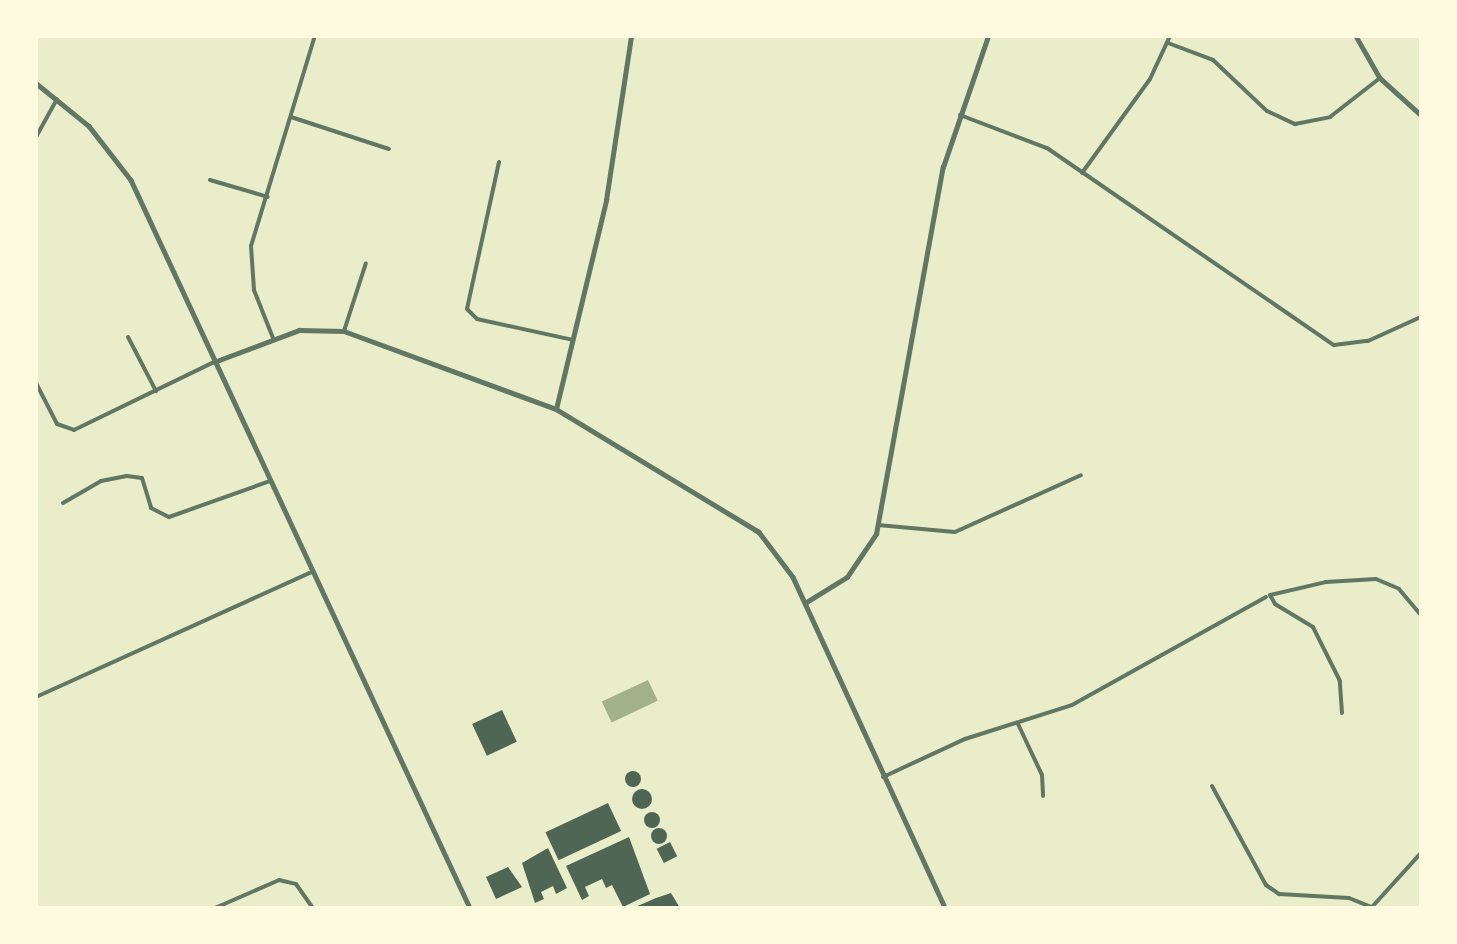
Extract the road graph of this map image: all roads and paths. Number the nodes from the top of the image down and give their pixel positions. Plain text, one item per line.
1 (315, 36) edge
2 (631, 36) edge
3 (988, 36) edge
4 (1170, 36) edge
5 (1356, 36) edge
6 (1168, 43) junction
7 (1380, 78) junction
8 (36, 83) edge
9 (57, 99) junction
10 (959, 115) junction
11 (1421, 115) edge
12 (291, 117) junction
13 (36, 136) edge
14 (389, 149) dead end
15 (499, 162) dead end
16 (1082, 173) junction
17 (210, 180) dead end
18 (267, 197) junction
19 (366, 263) dead end
20 (1421, 316) edge
21 (344, 331) junction
22 (128, 337) dead end
23 (273, 338) junction
24 (573, 340) junction
25 (214, 362) junction
26 (36, 383) edge
27 (156, 392) junction
28 (556, 409) junction
29 (1081, 475) dead end
30 (270, 481) junction
31 (63, 503) dead end
32 (878, 525) junction
33 (312, 572) junction
34 (1268, 596) junction
35 (805, 603) junction
36 (1421, 615) edge
37 (36, 698) edge
38 (1342, 713) dead end
39 (1018, 724) junction
40 (883, 777) junction
41 (1212, 786) dead end
42 (1043, 796) dead end
43 (1421, 853) edge
44 (944, 907) edge
45 (1373, 907) edge
46 (215, 908) edge
47 (313, 908) edge
48 (470, 908) edge
49 (938, 908) edge

1 - 12 street
2 - 24 street
3 - 10 street
4 - 6 street
5 - 7 street
6 - 7 street
6 - 16 street
7 - 11 street
8 - 9 street
9 - 13 street
9 - 25 street
10 - 16 street
10 - 32 street
12 - 14 street
12 - 18 street
15 - 24 street
16 - 20 street
17 - 18 street
18 - 23 street
19 - 21 street
21 - 23 street
21 - 28 street
22 - 27 street
23 - 25 street
24 - 28 street
25 - 27 street
25 - 30 street
26 - 27 street
28 - 35 street
29 - 32 street
30 - 31 street
30 - 33 street
32 - 35 street
33 - 37 street
33 - 48 street
34 - 36 street
34 - 38 street
34 - 39 street
35 - 40 street
39 - 40 street
39 - 42 street
40 - 44 street
41 - 45 street
43 - 45 street
44 - 49 street
46 - 47 street

